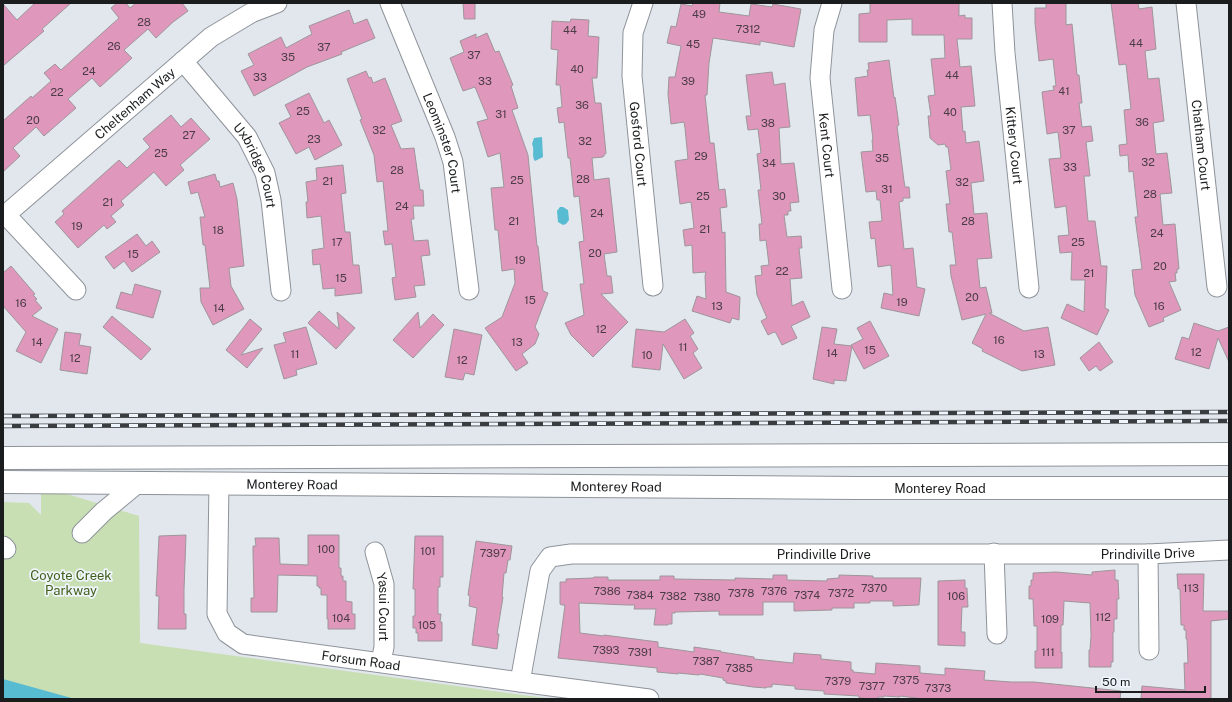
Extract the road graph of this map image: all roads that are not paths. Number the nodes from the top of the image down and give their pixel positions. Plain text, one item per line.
1 (276, 3) edge
2 (390, 3) edge
3 (643, 3) edge
4 (832, 3) edge
5 (1002, 3) edge
6 (1186, 3) edge
7 (183, 61) junction
8 (5, 216) edge
9 (653, 286) dead end
10 (1217, 287) dead end
11 (1029, 288) dead end
12 (842, 289) dead end
13 (76, 290) dead end
14 (469, 290) dead end
15 (281, 291) dead end
16 (1229, 454) edge
17 (3, 458) edge
18 (3, 482) edge
19 (138, 483) junction
20 (220, 483) junction
21 (1229, 488) edge
22 (82, 533) dead end
23 (1229, 550) edge
24 (375, 552) dead end
25 (994, 554) junction
26 (1148, 554) junction
27 (998, 634) dead end
28 (1149, 650) dead end
29 (382, 662) junction
30 (520, 682) junction
31 (649, 699) edge

1 - 7 street, Cheltenham Way
2 - 14 street, Leominster Court
3 - 9 street, Gosford Court
4 - 12 street, Kent Court
5 - 11 street, Kittery Court
6 - 10 street, Chatham Court
7 - 8 street, Cheltenham Way
7 - 15 street, Uxbridge Court
8 - 13 street
16 - 17 main road, Monterey Road
18 - 19 main road, Monterey Road
19 - 20 main road, Monterey Road
19 - 22 street
20 - 21 main road, Monterey Road
20 - 29 street, Forsum Road
23 - 26 street, Prindiville Drive
24 - 29 street, Yasui Court
25 - 26 street, Prindiville Drive
25 - 27 street
25 - 30 street, Prindiville Drive
26 - 28 street
29 - 30 street, Forsum Road
30 - 31 street, Forsum Road

